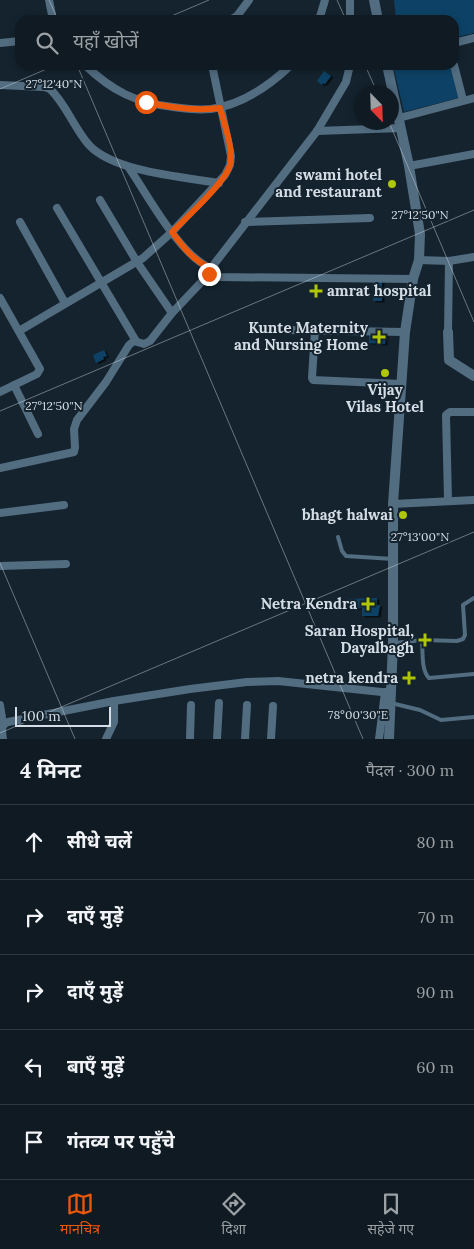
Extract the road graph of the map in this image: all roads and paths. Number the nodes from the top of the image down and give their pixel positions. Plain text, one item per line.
1 (49, 0) edge
2 (249, 0) edge
3 (325, 0) edge
4 (350, 0) edge
5 (374, 0) edge
6 (52, 15) edge
7 (238, 15) edge
8 (320, 15) edge
9 (350, 15) edge
10 (377, 15) edge
11 (474, 38) edge
12 (15, 41) edge
13 (0, 42) edge
14 (459, 42) edge
15 (91, 70) edge
16 (213, 70) edge
17 (286, 70) edge
18 (349, 70) edge
19 (389, 70) edge
20 (455, 70) edge
21 (0, 85) edge
22 (474, 98) edge
23 (462, 100) junction
24 (220, 108) junction
25 (400, 123) junction
26 (317, 131) junction
27 (474, 154) edge
28 (409, 166) junction
29 (129, 168) junction
30 (219, 183) junction
31 (100, 200) dead end
32 (57, 208) dead end
33 (370, 218) dead end
34 (20, 222) dead end
35 (245, 222) junction
36 (172, 232) junction
37 (474, 257) edge
38 (418, 260) junction
39 (449, 261) junction
40 (137, 262) junction
41 (209, 271) junction
42 (413, 279) junction
43 (102, 282) junction
44 (0, 298) edge
45 (65, 303) junction
46 (172, 313) junction
47 (284, 330) dead end
48 (315, 330) junction
49 (19, 331) junction
50 (405, 332) junction
51 (448, 332) joint
52 (136, 341) junction
53 (474, 376) edge
54 (401, 384) junction
55 (14, 385) junction
56 (0, 392) edge
57 (474, 412) edge
58 (38, 434) dead end
59 (0, 468) edge
60 (448, 500) junction
61 (474, 500) edge
62 (393, 504) junction
63 (64, 505) dead end
64 (0, 513) edge
65 (338, 537) dead end
66 (393, 559) junction
67 (66, 564) dead end
68 (0, 566) edge
69 (474, 598) edge
70 (422, 640) junction
71 (393, 643) junction
72 (474, 674) edge
73 (389, 696) junction
74 (114, 701) junction
75 (219, 703) dead end
76 (0, 705) edge
77 (247, 705) dead end
78 (191, 706) dead end
79 (273, 706) dead end
80 (474, 717) edge
81 (3, 724) junction
82 (3, 739) edge
83 (106, 739) edge
84 (190, 739) edge
85 (217, 739) edge
86 (244, 739) edge
87 (271, 739) edge
88 (379, 739) edge
89 (389, 739) edge

1 - 6 street
2 - 7 street
3 - 8 street
4 - 9 street
5 - 10 street
11 - 14 street
12 - 13 street
15 - 24 street
16 - 24 street
17 - 24 street
18 - 26 street
19 - 25 street
20 - 23 street
21 - 29 street
22 - 23 street
23 - 25 street
24 - 30 street
25 - 26 street
25 - 28 street
26 - 35 street
27 - 28 street
28 - 38 street
29 - 30 street
29 - 36 street
30 - 36 street
31 - 40 street
32 - 43 street
33 - 35 street
34 - 45 street
35 - 41 street
36 - 40 street
36 - 41 street
37 - 39 street
38 - 39 street
38 - 42 street
39 - 51 street
40 - 43 street
40 - 46 street
41 - 42 street
41 - 46 street
42 - 50 street
43 - 45 street
43 - 52 street
44 - 49 street
45 - 49 street
46 - 52 street
47 - 48 street
48 - 50 street
48 - 54 street
49 - 55 street
50 - 54 street
51 - 53 street
52 - 59 street
54 - 62 street
55 - 56 street
55 - 58 street
57 - 60 street
60 - 61 street
60 - 62 street
62 - 66 street
63 - 64 street
65 - 66 lane
66 - 71 street
67 - 68 street
69 - 70 lane
70 - 71 lane
70 - 72 lane
71 - 73 street
73 - 74 street
73 - 80 lane
73 - 88 street
73 - 89 street
74 - 81 street
74 - 83 street
75 - 85 street
76 - 81 street
77 - 86 street
78 - 84 street
79 - 87 street
81 - 82 street

